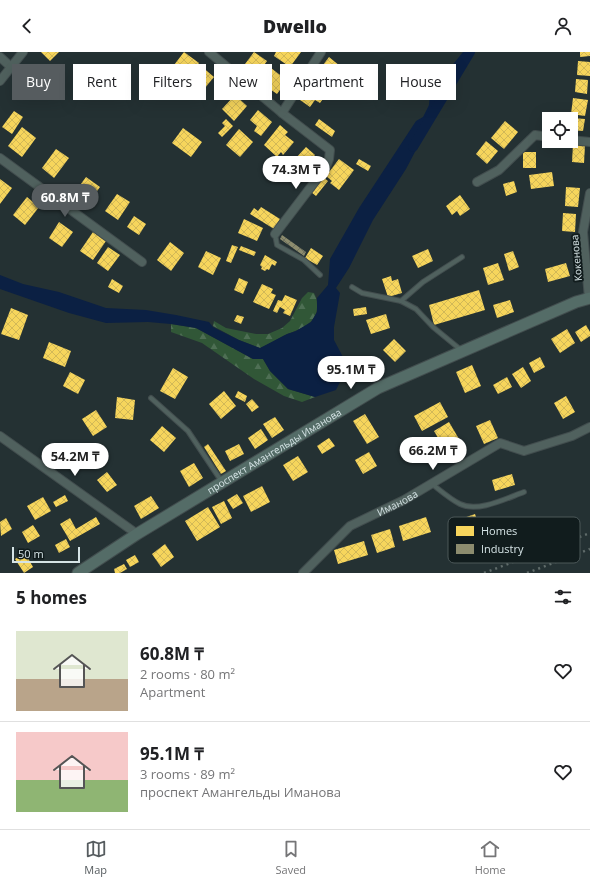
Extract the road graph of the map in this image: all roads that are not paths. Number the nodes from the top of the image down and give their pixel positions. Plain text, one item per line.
1 (23, 52) edge
2 (209, 52) edge
3 (321, 52) edge
4 (0, 57) edge
5 (11, 67) junction
6 (0, 81) edge
7 (282, 113) junction
8 (542, 136) edge
9 (578, 141) edge
10 (590, 142) edge
11 (0, 158) edge
12 (476, 182) dead end
13 (590, 193) edge
14 (275, 234) joint
15 (462, 256) dead end
16 (142, 262) dead end
17 (320, 275) dead end
18 (352, 287) dead end
19 (590, 298) edge
20 (401, 301) junction
21 (463, 351) junction
22 (151, 398) dead end
23 (590, 427) edge
24 (0, 436) edge
25 (222, 483) junction
26 (431, 484) junction
27 (524, 492) dead end
28 (138, 534) junction
29 (78, 573) edge
30 (303, 573) edge

1 - 5 street
2 - 7 street
3 - 7 street
4 - 5 street
5 - 6 street
7 - 14 street
8 - 12 street
9 - 10 street
11 - 16 street
13 - 19 street, Кокенова
14 - 17 lane
15 - 20 lane
18 - 20 lane
19 - 21 main road, проспект Амангельды Иманова
20 - 21 lane
21 - 25 main road, проспект Амангельды Иманова
22 - 25 lane
23 - 26 street, Иманова
24 - 28 street
25 - 28 main road, проспект Амангельды Иманова
26 - 27 lane
26 - 30 street, Иманова
28 - 29 main road

